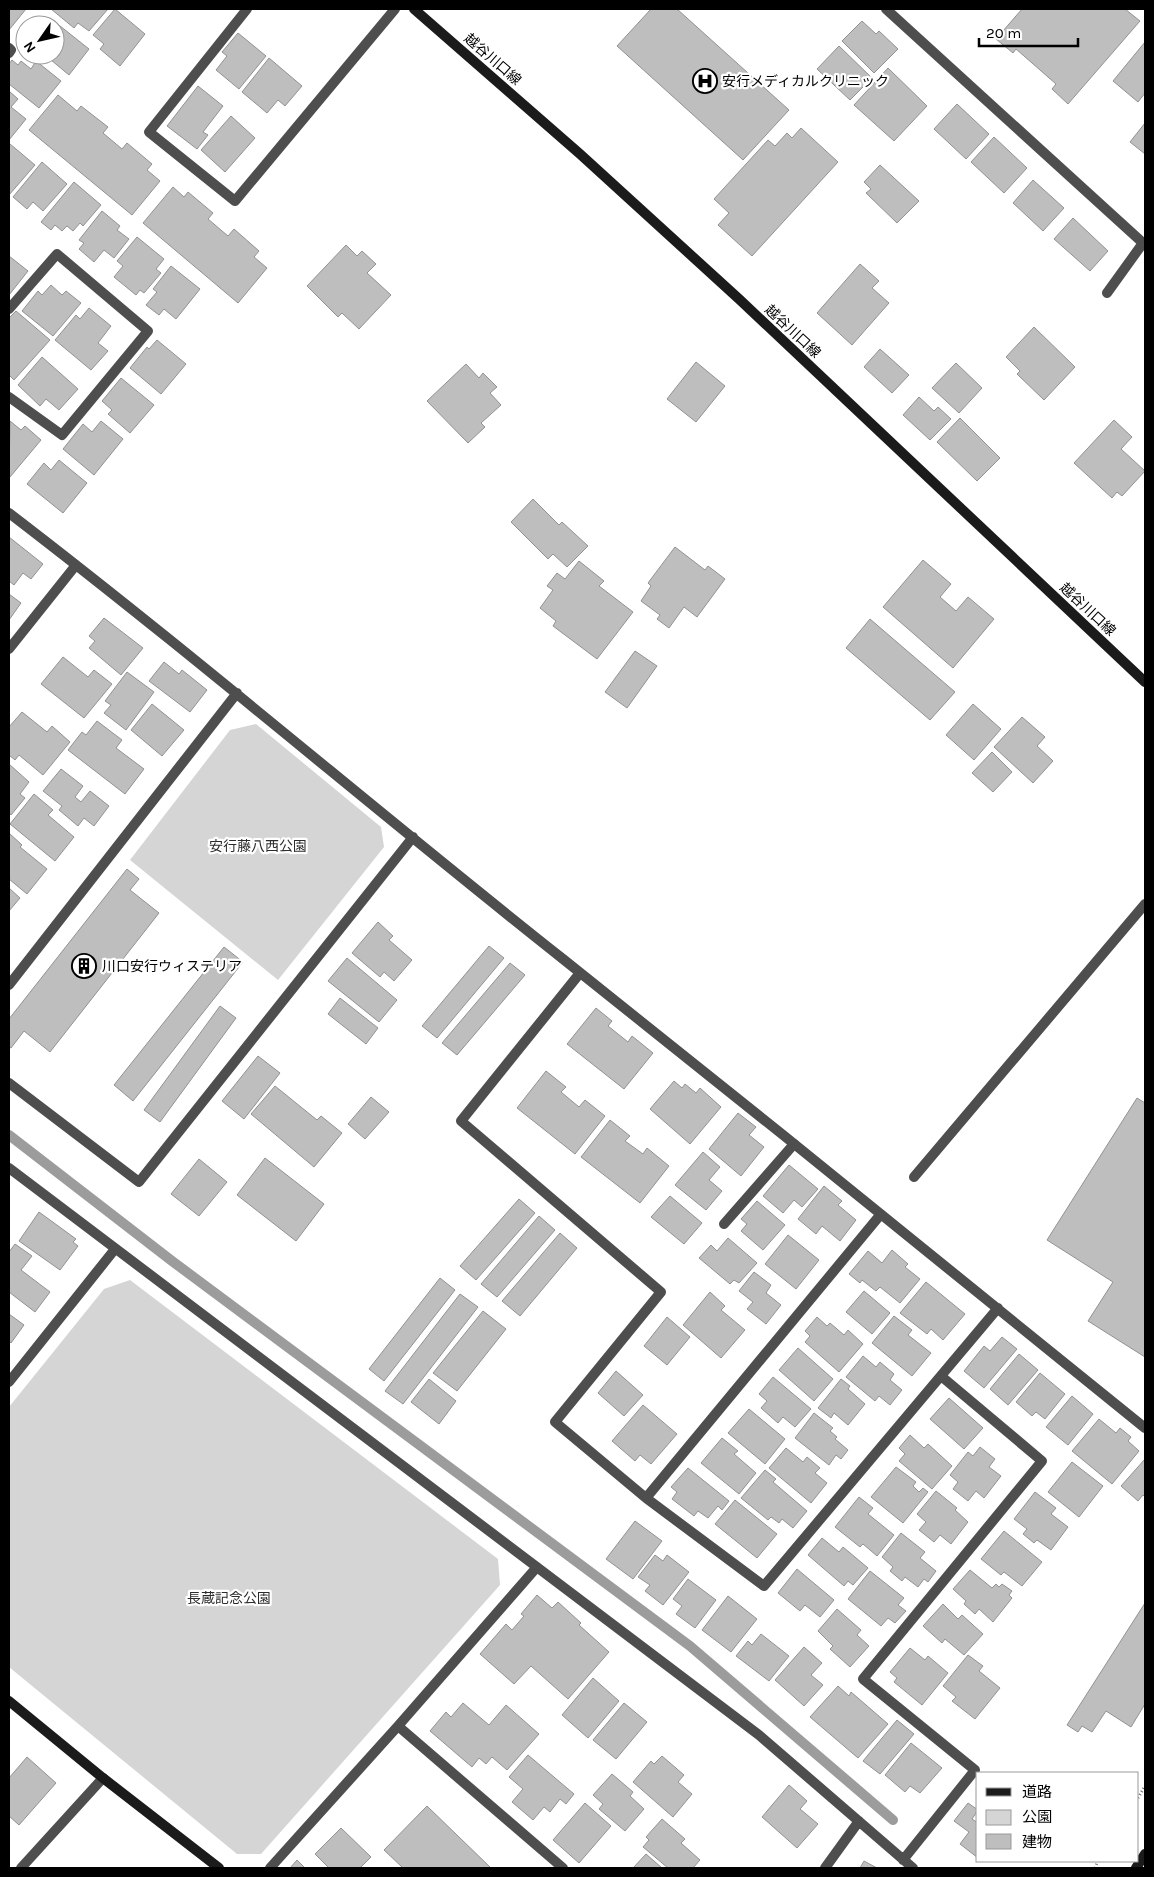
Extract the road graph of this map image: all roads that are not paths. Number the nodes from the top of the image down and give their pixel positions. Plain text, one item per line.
1 (247, 9) edge
2 (395, 9) edge
3 (414, 9) edge
4 (886, 9) edge
5 (9, 48) edge
6 (9, 53) edge
7 (1106, 293) dead end
8 (9, 309) edge
9 (9, 397) edge
10 (9, 513) edge
11 (76, 564) junction
12 (9, 650) edge
13 (1145, 682) edge
14 (237, 693) junction
15 (413, 837) junction
16 (1145, 904) edge
17 (580, 972) junction
18 (9, 985) edge
19 (9, 1083) edge
20 (794, 1144) junction
21 (9, 1168) edge
22 (914, 1177) dead end
23 (881, 1214) junction
24 (724, 1224) dead end
25 (115, 1249) junction
26 (998, 1308) junction
27 (941, 1376) junction
28 (9, 1382) edge
29 (1145, 1428) edge
30 (646, 1498) junction
31 (537, 1567) junction
32 (9, 1701) edge
33 (398, 1726) junction
34 (103, 1778) junction
35 (859, 1820) junction
36 (1145, 1854) edge
37 (903, 1860) junction
38 (21, 1868) edge
39 (219, 1868) edge
40 (270, 1868) edge
41 (563, 1868) edge
42 (825, 1868) edge
43 (913, 1868) edge
44 (1136, 1868) edge

1 - 2 street
3 - 13 main road, 越谷川口線
4 - 7 street
5 - 6 street
8 - 9 street
10 - 11 street
11 - 12 street
11 - 14 street
14 - 15 street
14 - 18 street
15 - 17 street
15 - 19 street
16 - 22 street
17 - 20 street
17 - 30 street
20 - 23 street
20 - 24 street
21 - 25 street
23 - 26 street
23 - 30 street
25 - 28 street
25 - 31 street
26 - 27 street
26 - 29 street
27 - 30 street
27 - 37 street
31 - 33 street
31 - 35 street
32 - 34 main road
33 - 40 street
33 - 41 street
34 - 38 street
34 - 39 main road
35 - 37 street
35 - 42 street
36 - 44 main road
37 - 43 street

